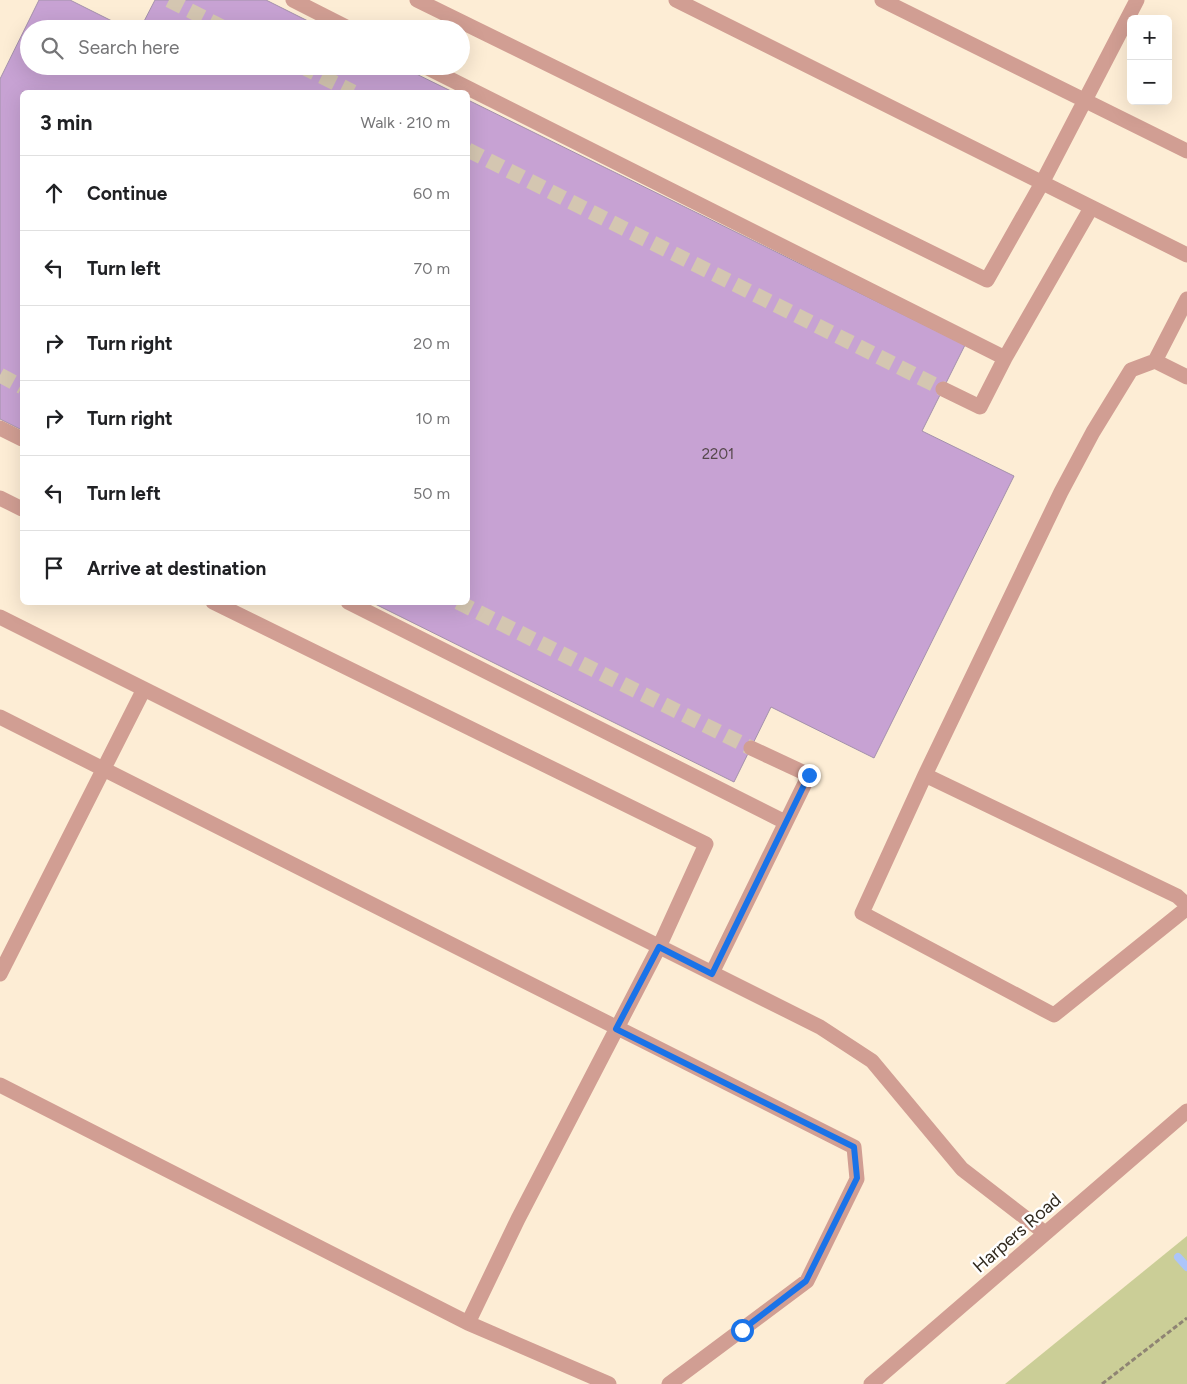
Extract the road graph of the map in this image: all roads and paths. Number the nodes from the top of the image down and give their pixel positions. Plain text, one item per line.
1 (293, 0) edge
2 (417, 0) edge
3 (676, 0) edge
4 (882, 0) edge
5 (1138, 0) edge
6 (332, 20) edge
7 (458, 20) edge
8 (470, 26) edge
9 (442, 75) edge
10 (1085, 101) junction
11 (1187, 151) edge
12 (1042, 183) junction
13 (1092, 208) junction
14 (1187, 255) edge
15 (1187, 299) edge
16 (1005, 358) junction
17 (1155, 361) junction
18 (1187, 377) edge
19 (943, 390) tunnel mouth
20 (0, 428) edge
21 (20, 438) edge
22 (0, 498) edge
23 (20, 508) edge
24 (219, 605) edge
25 (354, 605) edge
26 (0, 617) edge
27 (144, 689) junction
28 (0, 717) edge
29 (751, 748) tunnel mouth
30 (104, 770) junction
31 (925, 775) junction
32 (785, 822) junction
33 (1187, 907) edge
34 (659, 947) junction
35 (0, 974) edge
36 (712, 974) junction
37 (616, 1029) junction
38 (0, 1085) edge
39 (1187, 1111) edge
40 (1045, 1234) junction
41 (1187, 1318) edge
42 (468, 1323) junction
43 (609, 1384) edge
44 (669, 1384) edge
45 (871, 1384) edge
46 (1102, 1384) edge

1 - 6 street
2 - 7 street
3 - 12 street
4 - 10 street
5 - 10 street
8 - 12 street
9 - 16 street
10 - 11 street
10 - 12 street
12 - 13 street
13 - 14 street
13 - 16 street
15 - 17 street
16 - 19 street
17 - 18 street
17 - 31 street
20 - 21 street
22 - 23 street
24 - 34 street
25 - 32 street
26 - 27 street
27 - 30 street
27 - 34 street
28 - 30 street
29 - 32 street
30 - 35 street
30 - 37 street
31 - 33 street
31 - 33 street
32 - 36 street
34 - 36 street
34 - 37 street
36 - 40 street
37 - 42 street
37 - 44 street
38 - 42 street
39 - 40 street, Harpers Road
40 - 45 street, Harpers Road
41 - 46 path
42 - 43 street

